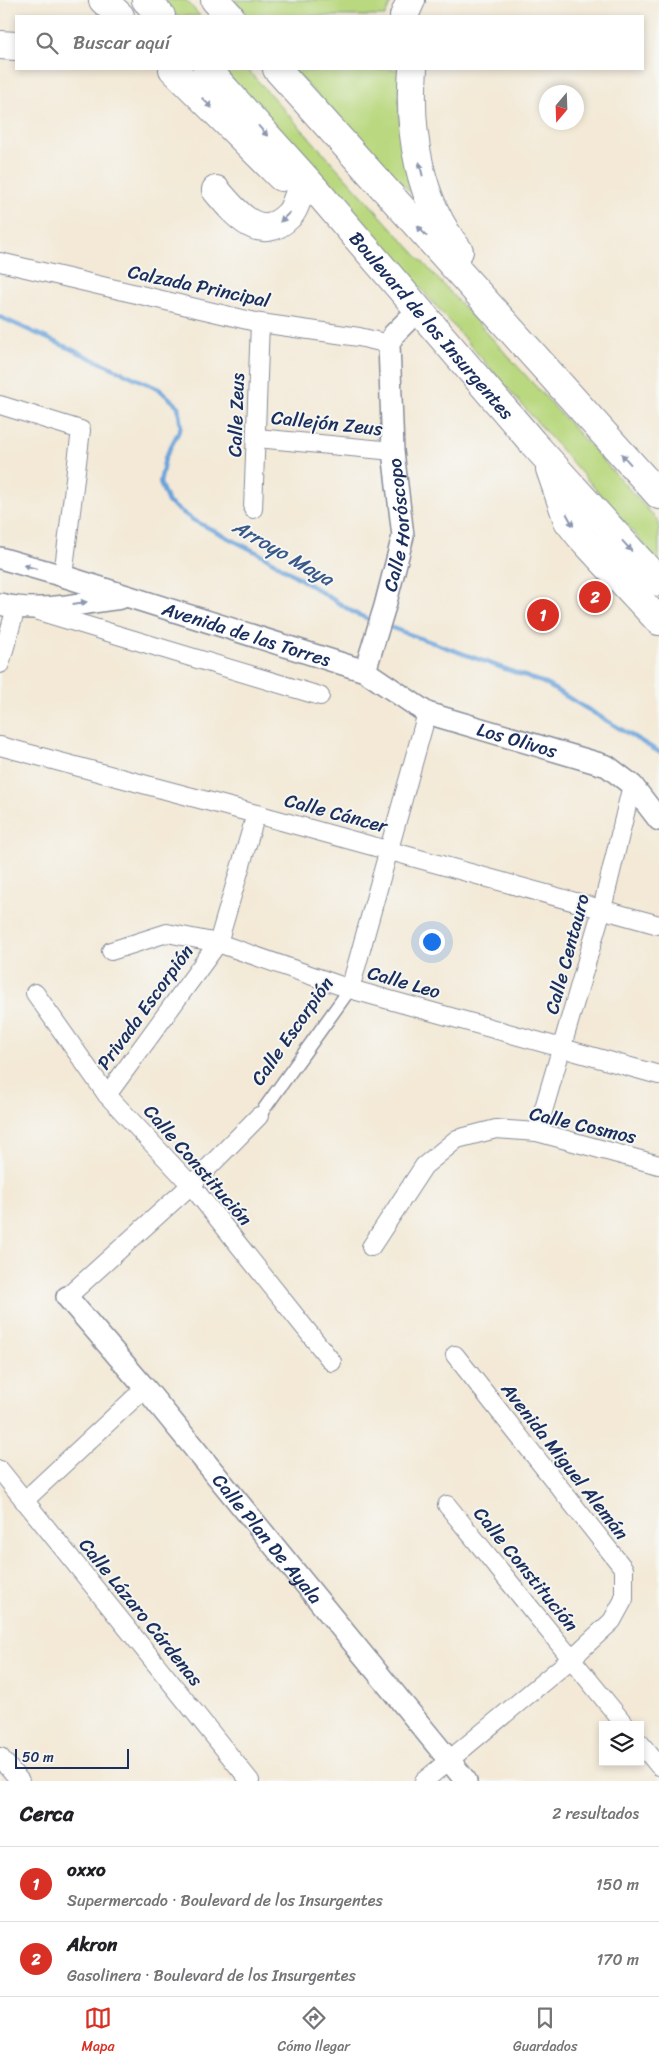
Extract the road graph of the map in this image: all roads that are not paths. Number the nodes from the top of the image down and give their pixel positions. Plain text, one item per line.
1 (103, 0) edge
2 (146, 0) edge
3 (411, 0) edge
4 (427, 0) edge
5 (119, 15) edge
6 (159, 15) edge
7 (404, 15) edge
8 (423, 15) edge
9 (0, 45) edge
10 (15, 46) edge
11 (174, 70) edge
12 (208, 70) edge
13 (278, 70) edge
14 (413, 70) edge
15 (216, 190) dead end
16 (300, 192) junction
17 (0, 262) edge
18 (408, 320) junction
19 (260, 323) junction
20 (389, 344) junction
21 (571, 397) junction
22 (0, 405) edge
23 (257, 438) junction
24 (393, 451) junction
25 (540, 451) junction
26 (659, 495) edge
27 (253, 509) dead end
28 (0, 558) edge
29 (63, 576) junction
30 (659, 582) edge
31 (126, 597) junction
32 (16, 607) edge
33 (659, 621) edge
34 (0, 664) edge
35 (365, 671) junction
36 (320, 696) dead end
37 (426, 714) junction
38 (0, 746) edge
39 (632, 785) junction
40 (256, 814) junction
41 (659, 820) edge
42 (390, 850) junction
43 (602, 910) junction
44 (659, 925) edge
45 (218, 943) junction
46 (111, 951) dead end
47 (350, 989) junction
48 (36, 993) dead end
49 (563, 1048) junction
50 (659, 1075) edge
51 (107, 1095) junction
52 (259, 1116) joint
53 (537, 1132) junction
54 (659, 1165) edge
55 (191, 1185) junction
56 (371, 1247) dead end
57 (67, 1297) joint
58 (455, 1355) dead end
59 (332, 1362) dead end
60 (145, 1388) junction
61 (0, 1470) edge
62 (24, 1501) junction
63 (447, 1505) dead end
64 (571, 1659) junction
65 (622, 1721) edge
66 (644, 1749) edge
67 (0, 1757) edge
68 (450, 1760) junction
69 (659, 1766) edge
70 (20, 1781) edge
71 (250, 1781) edge
72 (424, 1781) edge
73 (466, 1781) edge

1 - 5 highway
2 - 6 highway
3 - 7 highway
4 - 8 highway
9 - 10 highway
11 -> 16 highway
12 -> 25 highway, Boulevard de los Insurgentes
21 -> 13 highway
21 -> 14 highway
16 -> 15 highway
16 - 18 highway
17 - 19 street, Calzada Principal
18 - 20 street
18 - 25 highway
19 - 20 street, Calzada Principal
19 - 23 street, Calle Zeus
20 - 24 street, Calle Horóscopo
26 -> 21 highway
22 - 29 street
23 - 24 street, Callejón Zeus
23 - 27 street, Calle Zeus
24 - 35 street, Calle Horóscopo
25 -> 30 highway, Boulevard de los Insurgentes
25 -> 33 highway
29 -> 28 street, Avenida de las Torres
29 - 31 street, Avenida de las Torres
32 -> 31 street, Avenida de las Torres
31 - 35 street, Avenida de las Torres
32 - 34 street
32 - 36 street
35 - 37 street, Los Olivos
37 - 39 street, Los Olivos
37 - 42 street, Calle Escorpión
38 - 40 street, Calle Cáncer
39 - 41 street, Los Olivos
39 - 43 street, Calle Centauro
40 - 42 street, Calle Cáncer
40 - 45 street
42 - 43 street, Calle Cáncer
42 - 47 street, Calle Escorpión
43 - 44 street, Calle Cáncer
43 - 49 street, Calle Centauro
45 - 46 street, Calle Leo
45 - 47 street, Calle Leo
45 - 51 street, Privada Escorpión
47 - 49 street, Calle Leo
47 - 52 street, Calle Escorpión
48 - 51 street, Calle Constitución
49 - 50 street, Calle Leo
49 - 53 street, Calle Centauro
51 - 55 street, Calle Constitución
52 - 55 street, Calle Escorpión
53 - 54 street, Calle Cosmos
53 - 56 street, Calle Cosmos
55 - 57 street, Calle Escorpión
55 - 59 street, Calle Constitución
57 - 60 street, Calle Plan De Ayala
58 - 64 street, Avenida Miguel Alemán
60 - 62 street
60 - 68 street, Calle Plan De Ayala
61 - 62 street, Calle Lázaro Cárdenas
62 - 71 street, Calle Lázaro Cárdenas
63 - 64 street, Calle Constitución
64 - 65 street, Calle Constitución
64 - 68 street
66 - 69 street
67 - 70 street
68 - 72 street
68 - 73 street, Calle Plan De Ayala

